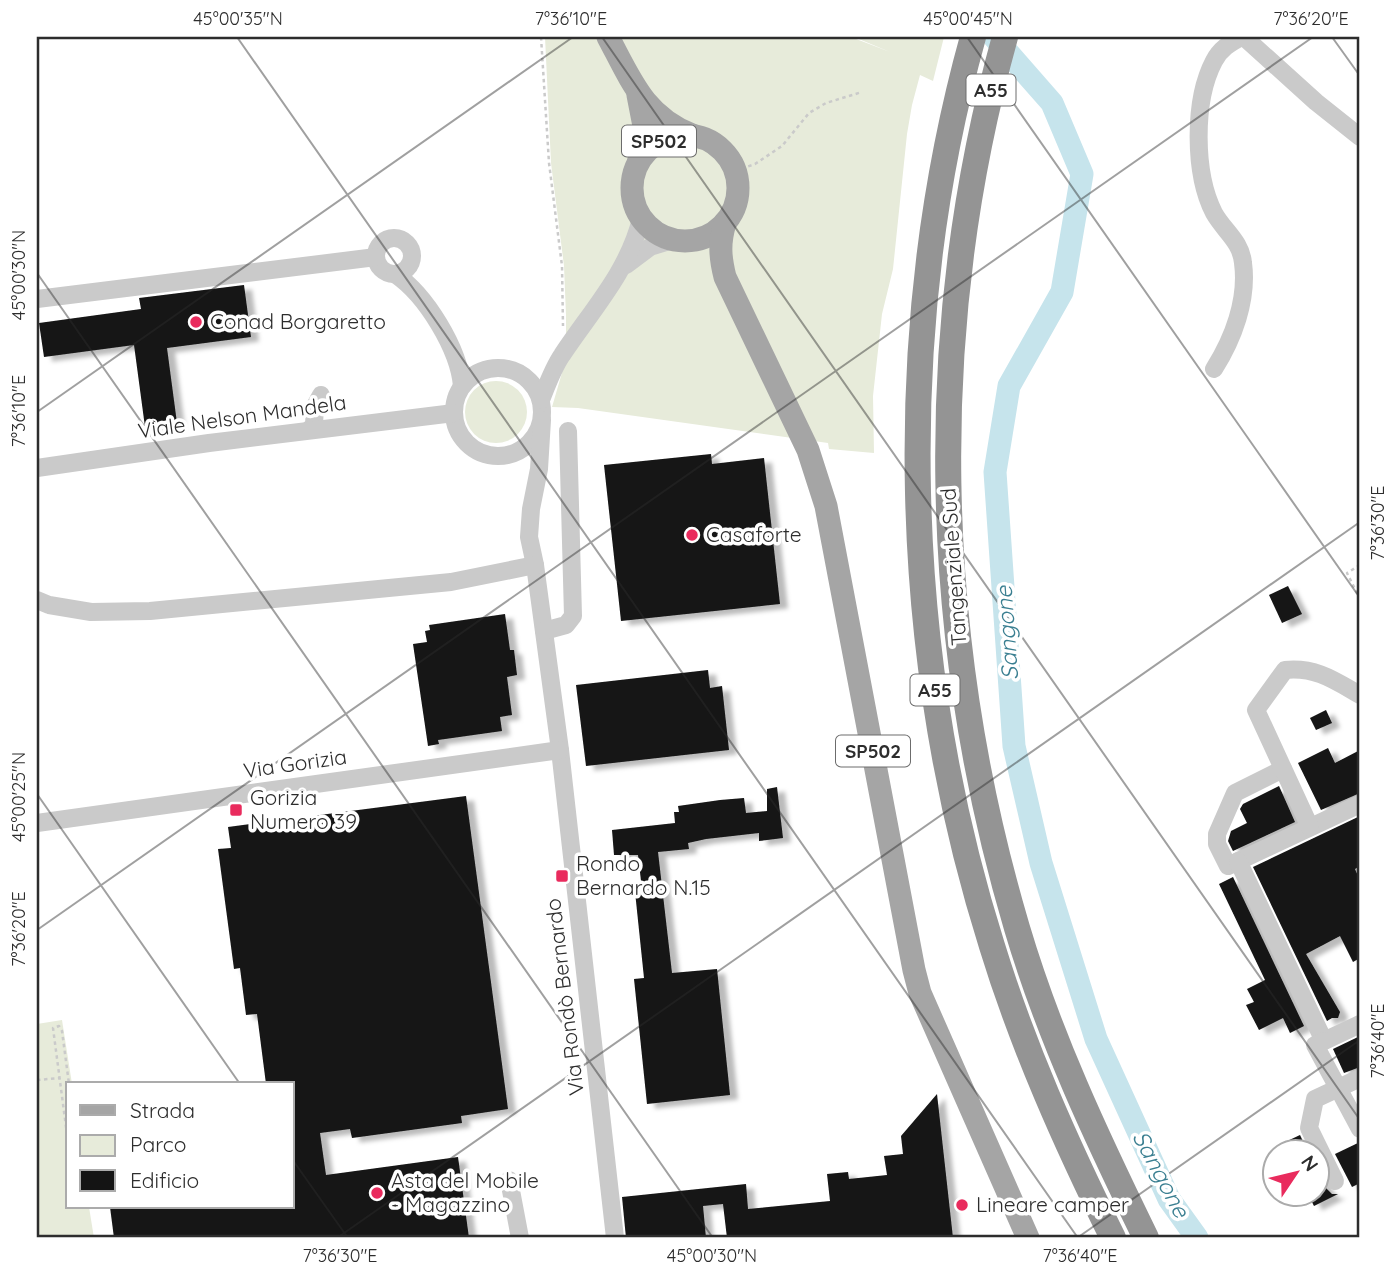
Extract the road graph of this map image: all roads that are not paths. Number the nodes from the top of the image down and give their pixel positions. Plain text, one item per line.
1 (608, 37) edge
2 (973, 37) edge
3 (1006, 37) edge
4 (1242, 37) edge
5 (637, 92) junction
6 (695, 136) junction
7 (1360, 137) edge
8 (639, 160) junction
9 (642, 219) junction
10 (725, 223) junction
11 (678, 241) junction
12 (376, 257) junction
13 (621, 270) junction
14 (395, 274) junction
15 (725, 277) junction
16 (37, 299) edge
17 (1214, 369) dead end
18 (463, 386) junction
19 (321, 395) dead end
20 (541, 400) junction
21 (454, 413) junction
22 (542, 420) junction
23 (309, 430) junction
24 (568, 431) dead end
25 (37, 468) edge
26 (535, 565) junction
27 (37, 600) edge
28 (544, 631) junction
29 (1360, 695) edge
30 (560, 750) junction
31 (1283, 769) junction
32 (1360, 804) edge
33 (37, 823) edge
34 (1310, 827) junction
35 (1238, 861) junction
36 (1360, 1024) edge
37 (1324, 1041) junction
38 (1360, 1078) edge
39 (1338, 1088) junction
40 (1360, 1129) edge
41 (509, 1180) dead end
42 (1335, 1181) dead end
43 (520, 1238) edge
44 (615, 1238) edge
45 (1028, 1238) edge
46 (1113, 1238) edge
47 (1146, 1238) edge

1 - 5 main road, SP502
2 - 46 highway, Tangenziale Sud / A55
3 - 47 highway, Tangenziale Sud / A55
4 - 7 street
4 - 17 street
5 - 6 main road, SP502
5 - 8 main road, SP502
6 - 8 main road, SP502
6 - 10 main road, SP502
8 - 9 main road, SP502
9 - 11 main road, SP502
9 - 13 street
10 - 11 main road
10 - 15 main road, SP502
11 - 13 street
11 - 15 main road, SP502
12 - 14 street
12 - 14 street
12 - 16 street
13 - 20 street
14 - 18 street
15 - 45 main road, SP502
18 - 20 street
18 - 21 street
19 - 23 street
20 - 22 street
21 - 22 street
21 - 23 street, Viale Nelson Mandela
22 - 26 street, Via Rondò Bernardo
23 - 25 street, Viale Nelson Mandela
24 - 28 street
26 - 27 street
26 - 28 street, Via Rondò Bernardo
28 - 30 street, Via Rondò Bernardo
29 - 31 street
30 - 33 street, Via Gorizia
30 - 44 street, Via Rondò Bernardo
31 - 34 street
31 - 35 street
32 - 34 street
34 - 35 street
35 - 37 street
36 - 37 street
37 - 39 street
38 - 39 street
39 - 40 street
39 - 42 street
41 - 43 street

